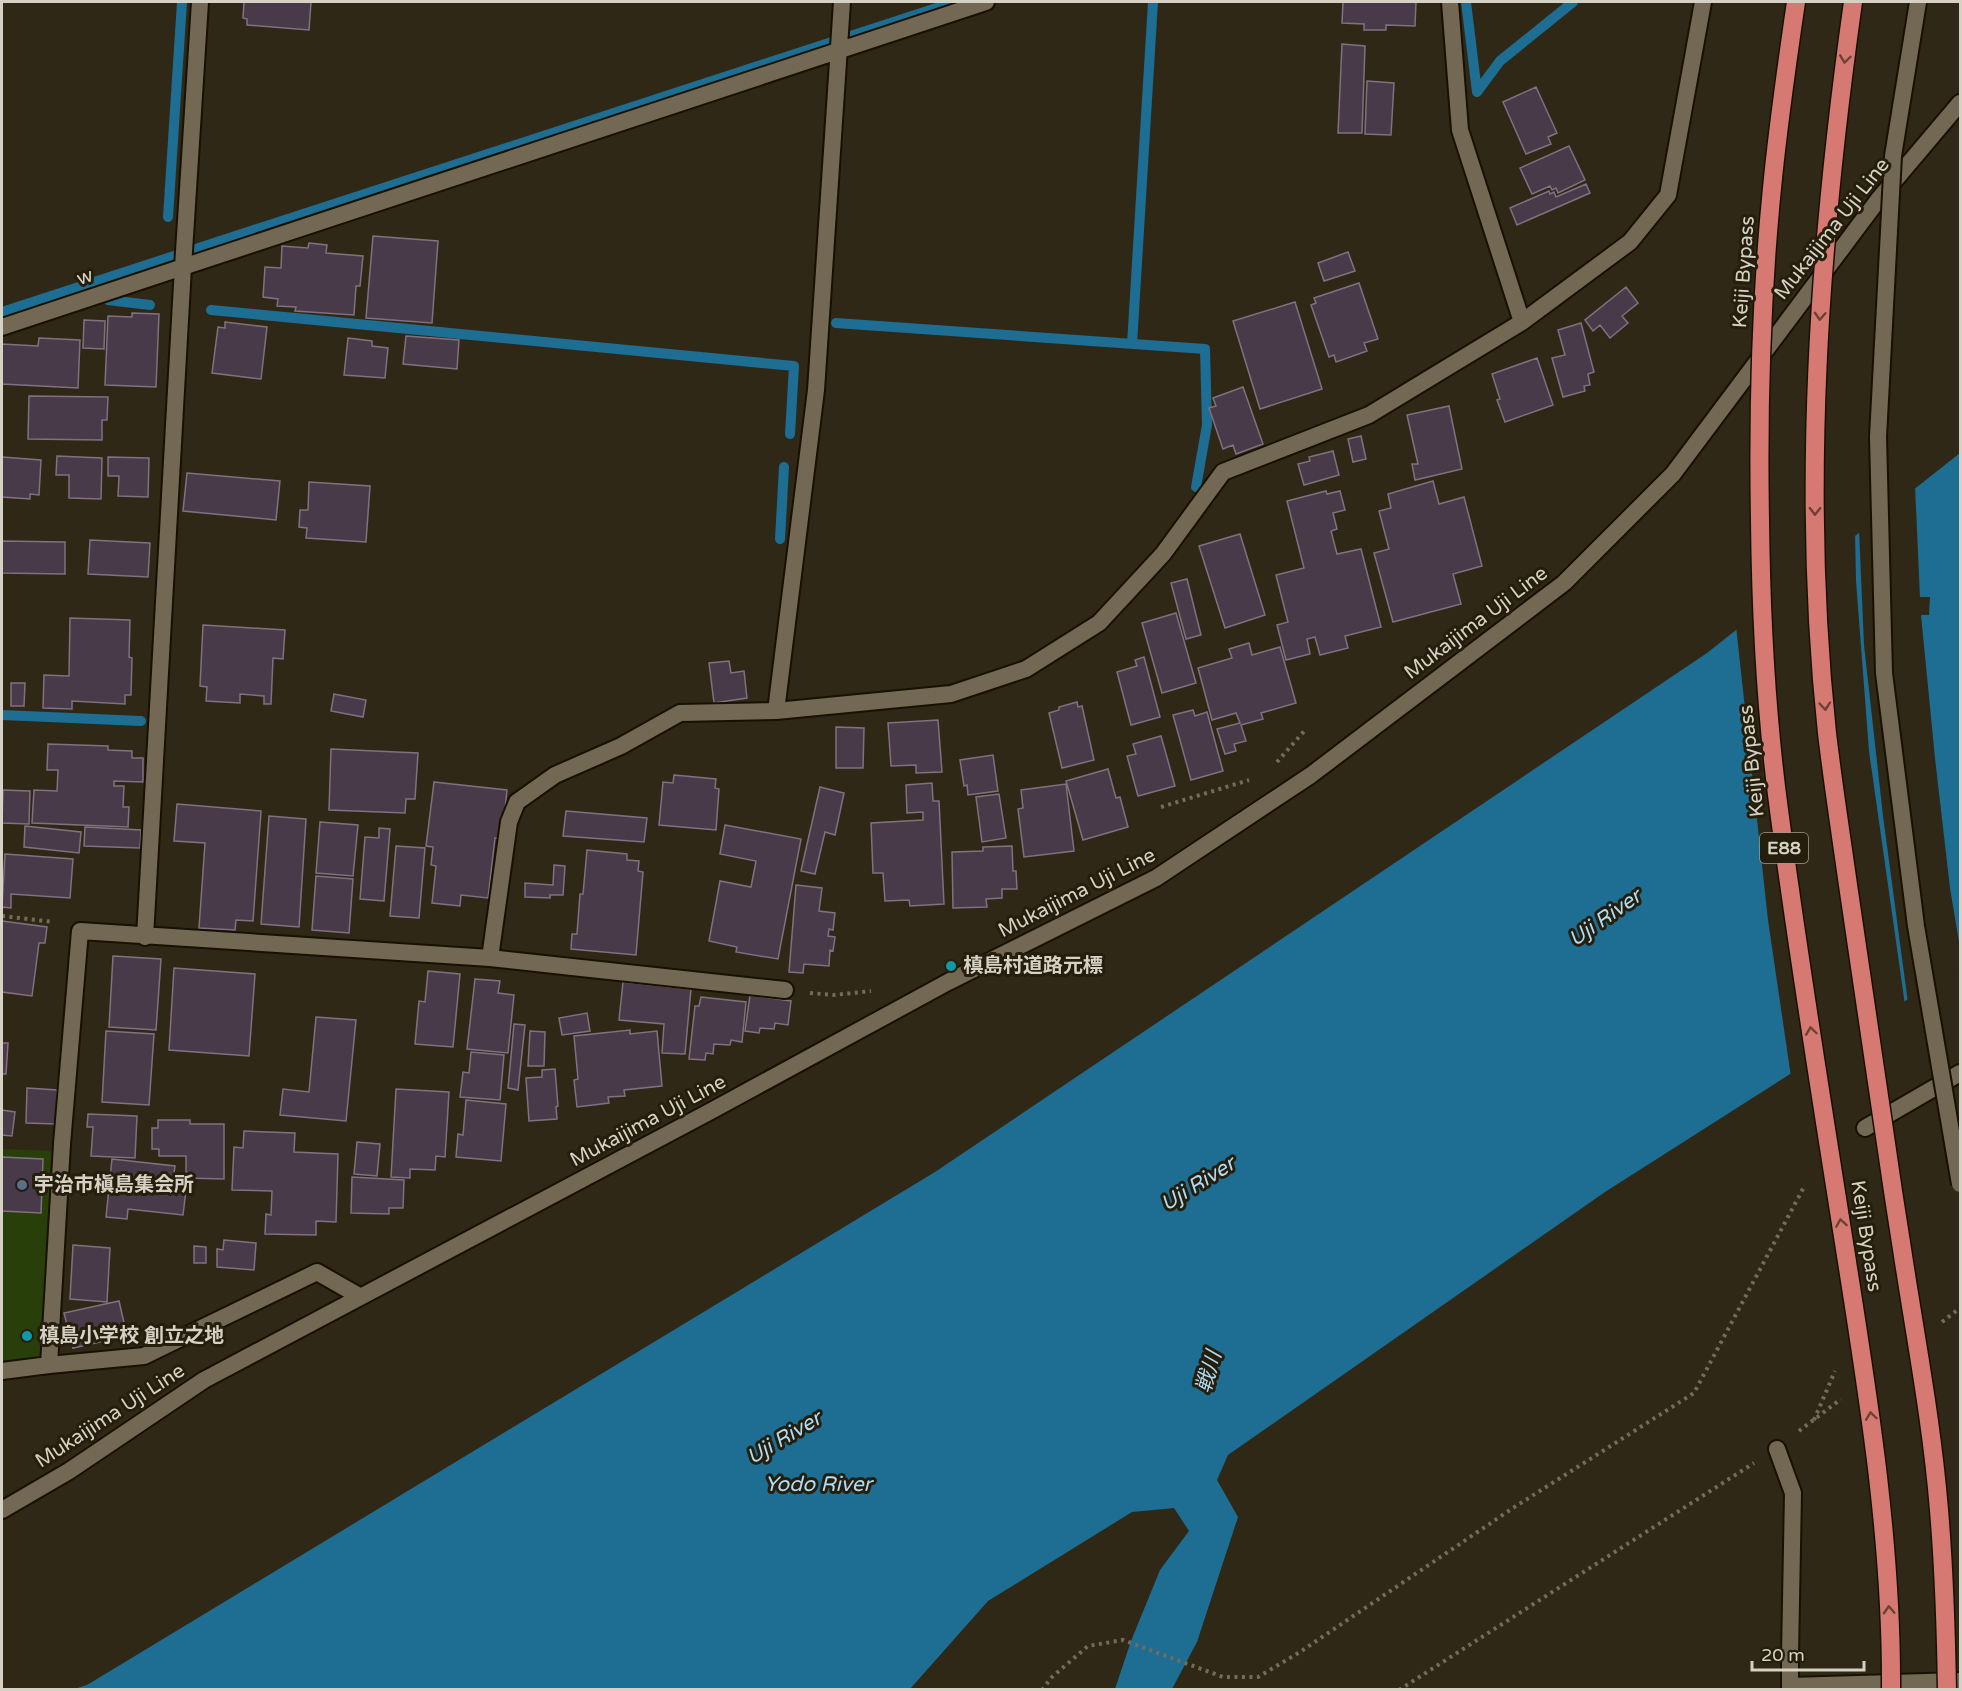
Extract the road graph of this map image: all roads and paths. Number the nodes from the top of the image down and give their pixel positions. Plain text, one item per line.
1 (200, 2) edge
2 (842, 2) edge
3 (986, 2) edge
4 (1450, 2) edge
5 (1703, 2) edge
6 (1796, 2) edge
7 (1853, 2) edge
8 (1918, 2) edge
9 (839, 49) junction
10 (1960, 103) edge
11 (183, 267) junction
12 (1522, 322) junction
13 (2, 327) edge
14 (776, 711) junction
15 (1306, 729) dead end
16 (1269, 772) junction
17 (1278, 797) junction
18 (1161, 807) dead end
19 (2, 916) edge
20 (80, 932) junction
21 (145, 937) junction
22 (490, 958) junction
23 (881, 989) dead end
24 (785, 990) joint
25 (1960, 1073) edge
26 (1865, 1128) dead end
27 (1828, 1142) junction
28 (1960, 1184) edge
29 (359, 1296) junction
30 (1960, 1308) edge
31 (1933, 1329) dead end
32 (49, 1365) junction
33 (1837, 1366) dead end
34 (2, 1371) edge
35 (1841, 1399) dead end
36 (1814, 1420) junction
37 (1777, 1449) junction
38 (2, 1510) edge
39 (1960, 1681) edge
40 (1790, 1688) edge
41 (1042, 1689) edge
42 (1400, 1689) edge
43 (1891, 1689) edge
44 (1947, 1689) edge

1 - 11 street
2 - 9 street
3 - 9 street, w
4 - 12 street
5 - 12 street
27 -> 6 highway, Keiji Bypass / E88, bridge
7 -> 44 highway, Keiji Bypass, bridge
8 - 28 street, bridge
9 - 11 street, w
9 - 14 street
10 - 17 street, Mukaijima Uji Line
11 - 13 street, w
11 - 21 street
12 - 14 street
14 - 22 street
15 - 16 path
16 - 17 path
16 - 18 path
17 - 29 street, Mukaijima Uji Line
19 - 20 path
20 - 21 street
20 - 32 street
21 - 22 street
22 - 24 street
23 - 24 path
25 - 26 street
27 - 41 path
43 -> 27 highway, Keiji Bypass / E88, bridge
29 - 32 street
29 - 38 street, Mukaijima Uji Line
30 - 31 path
32 - 34 street
33 - 36 path
35 - 36 path
36 - 37 path
37 - 40 street
37 - 42 path
39 - 40 street

